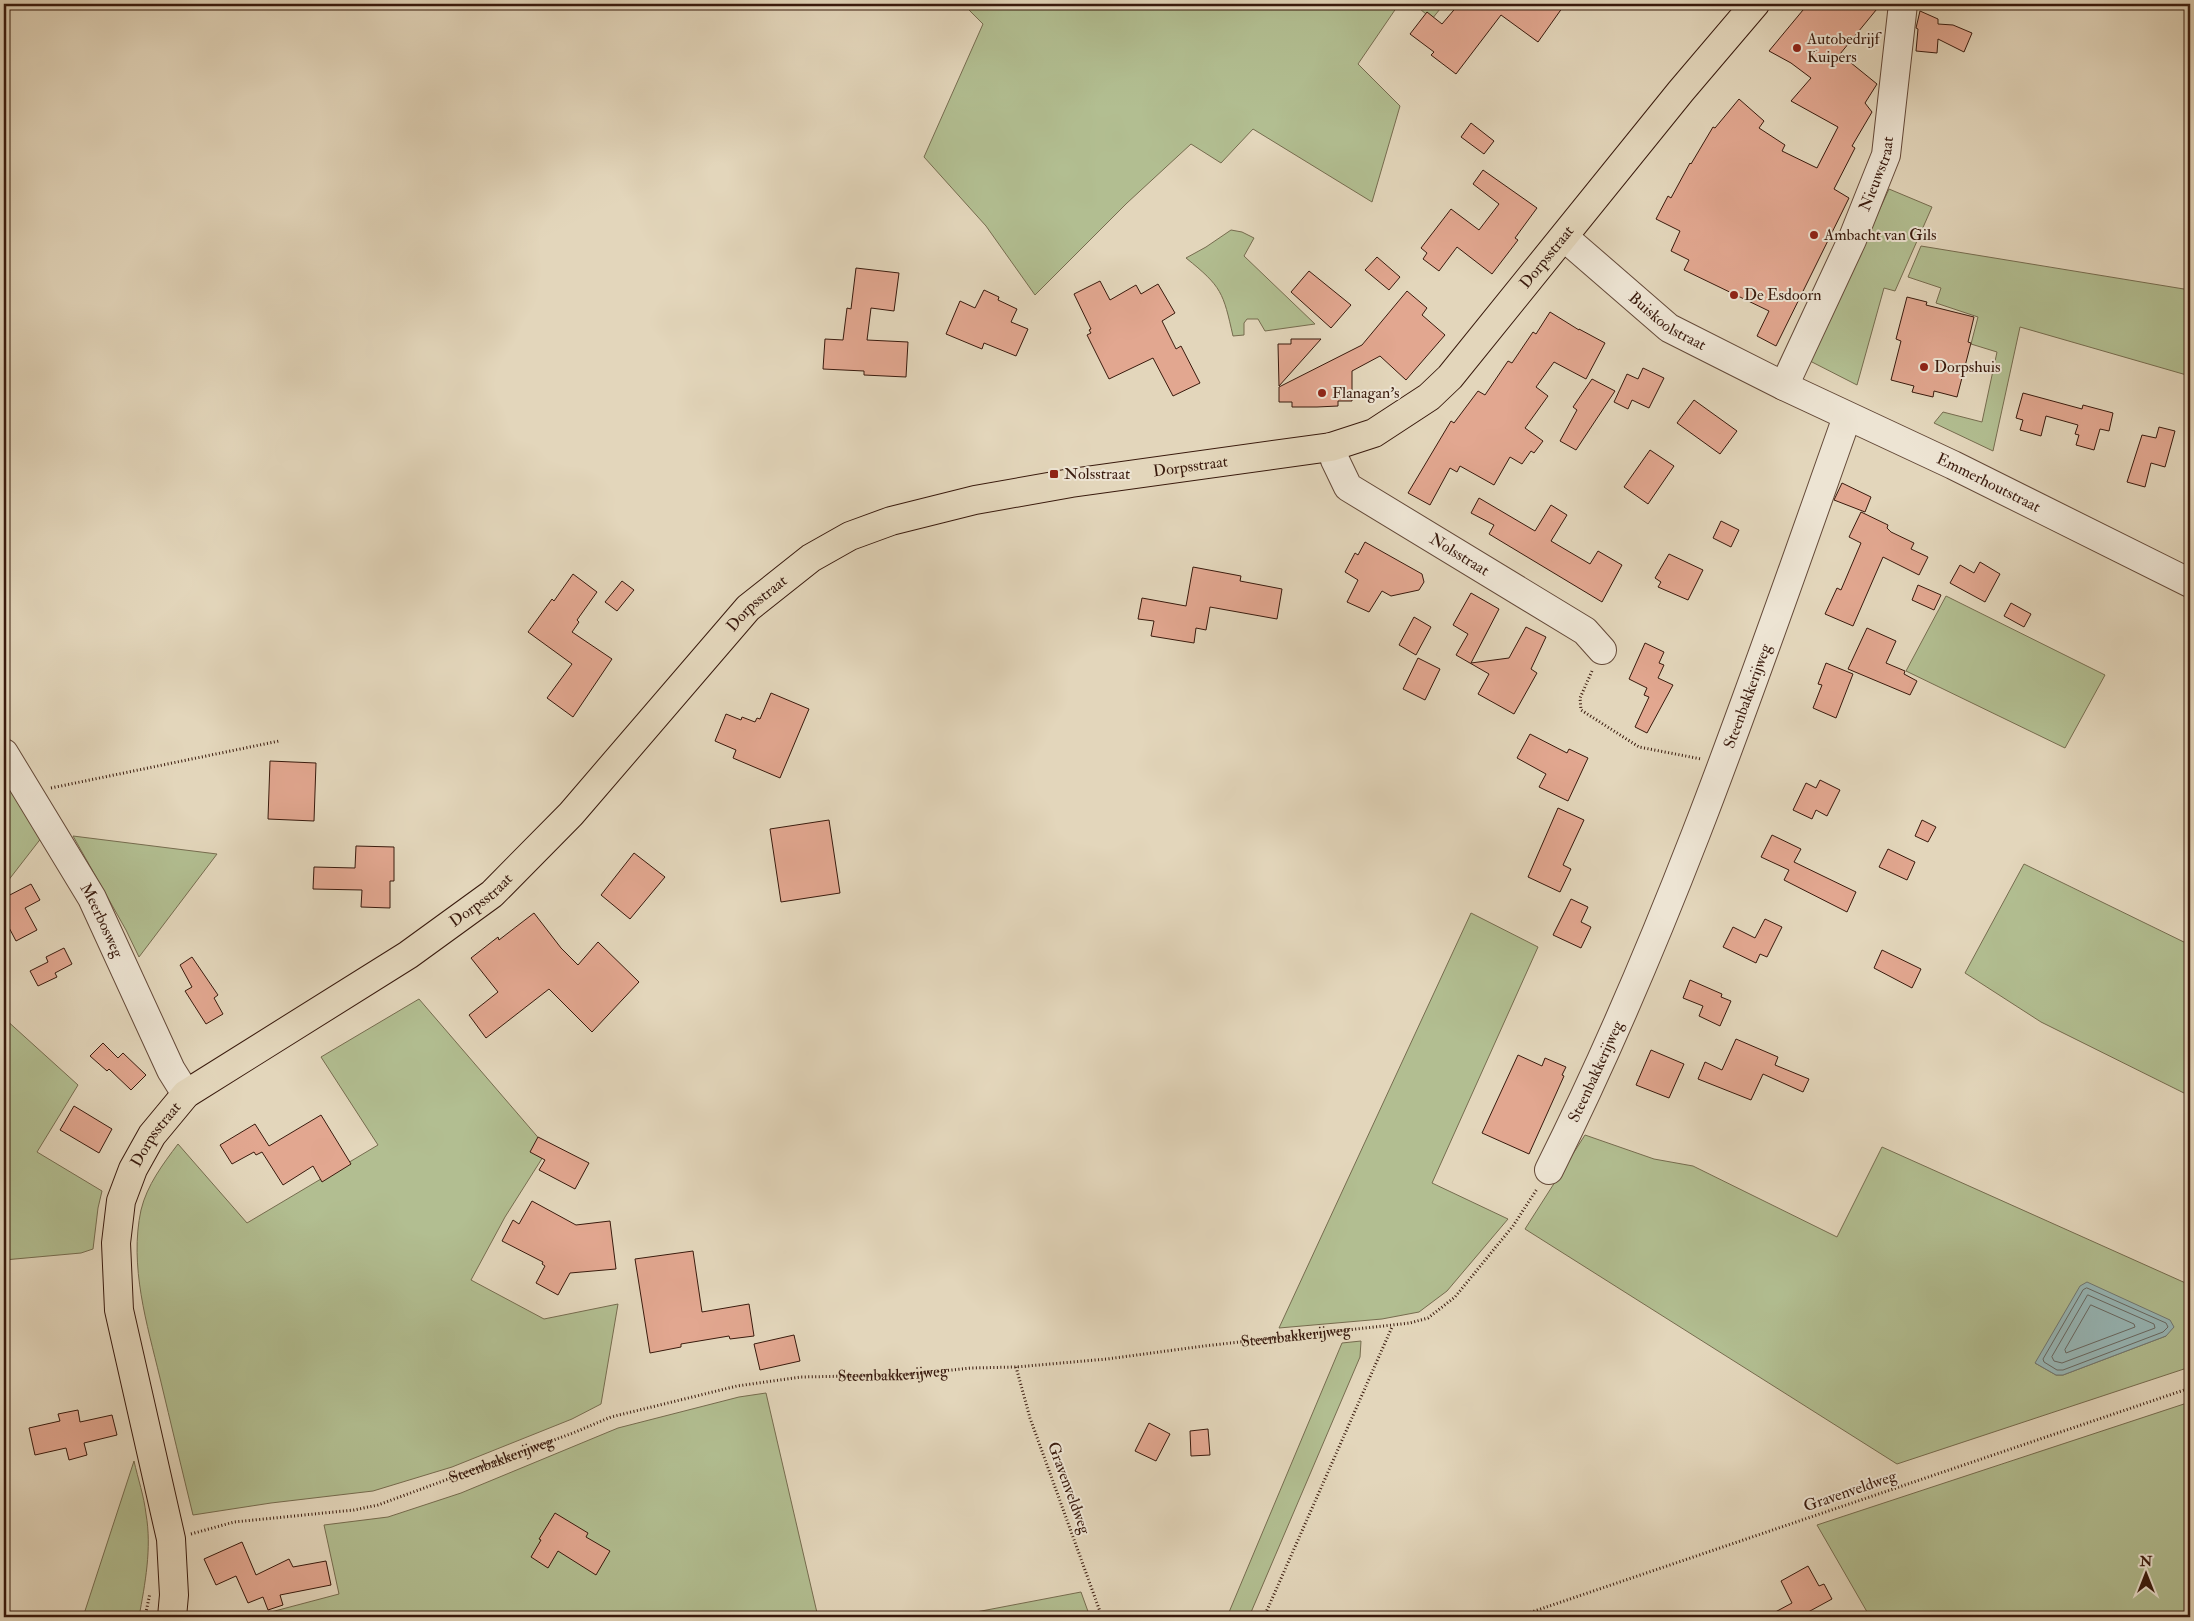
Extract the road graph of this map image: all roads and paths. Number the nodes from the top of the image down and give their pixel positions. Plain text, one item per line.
1 (1756, 4) edge
2 (1903, 4) edge
3 (1564, 237) junction
4 (1784, 386) junction
5 (1847, 417) junction
6 (1331, 448) junction
7 (2190, 583) edge
8 (1602, 650) joint
9 (279, 741) dead end
10 (4, 753) edge
11 (1724, 764) junction
12 (29, 793) junction
13 (186, 1094) junction
14 (1549, 1170) joint
15 (1393, 1326) junction
16 (1016, 1367) junction
17 (2190, 1388) edge
18 (178, 1537) junction
19 (172, 1617) edge
20 (1102, 1617) edge
21 (1264, 1617) edge
22 (1517, 1617) edge

1 - 3 main road, Dorpsstraat
2 - 4 street, Nieuwstraat
3 - 4 street, Buiskoolstraat
3 - 6 main road, Dorpsstraat
4 - 5 street, Emmerhoutstraat
5 - 7 street, Emmerhoutstraat
5 - 11 street, Steenbakkerijweg
6 - 8 street, Nolsstraat
6 - 13 main road, Dorpsstraat
8 - 11 path
9 - 12 path
10 - 12 street, Meerbosweg
11 - 14 street, Steenbakkerijweg
12 - 13 street, Meerbosweg
13 - 18 main road, Dorpsstraat
14 - 15 path, Steenbakkerijweg
15 - 16 path, Steenbakkerijweg
15 - 21 path
16 - 18 path, Steenbakkerijweg
16 - 20 path, Gravenveldweg
17 - 22 path, Gravenveldweg
18 - 19 main road, Dorpsstraat

